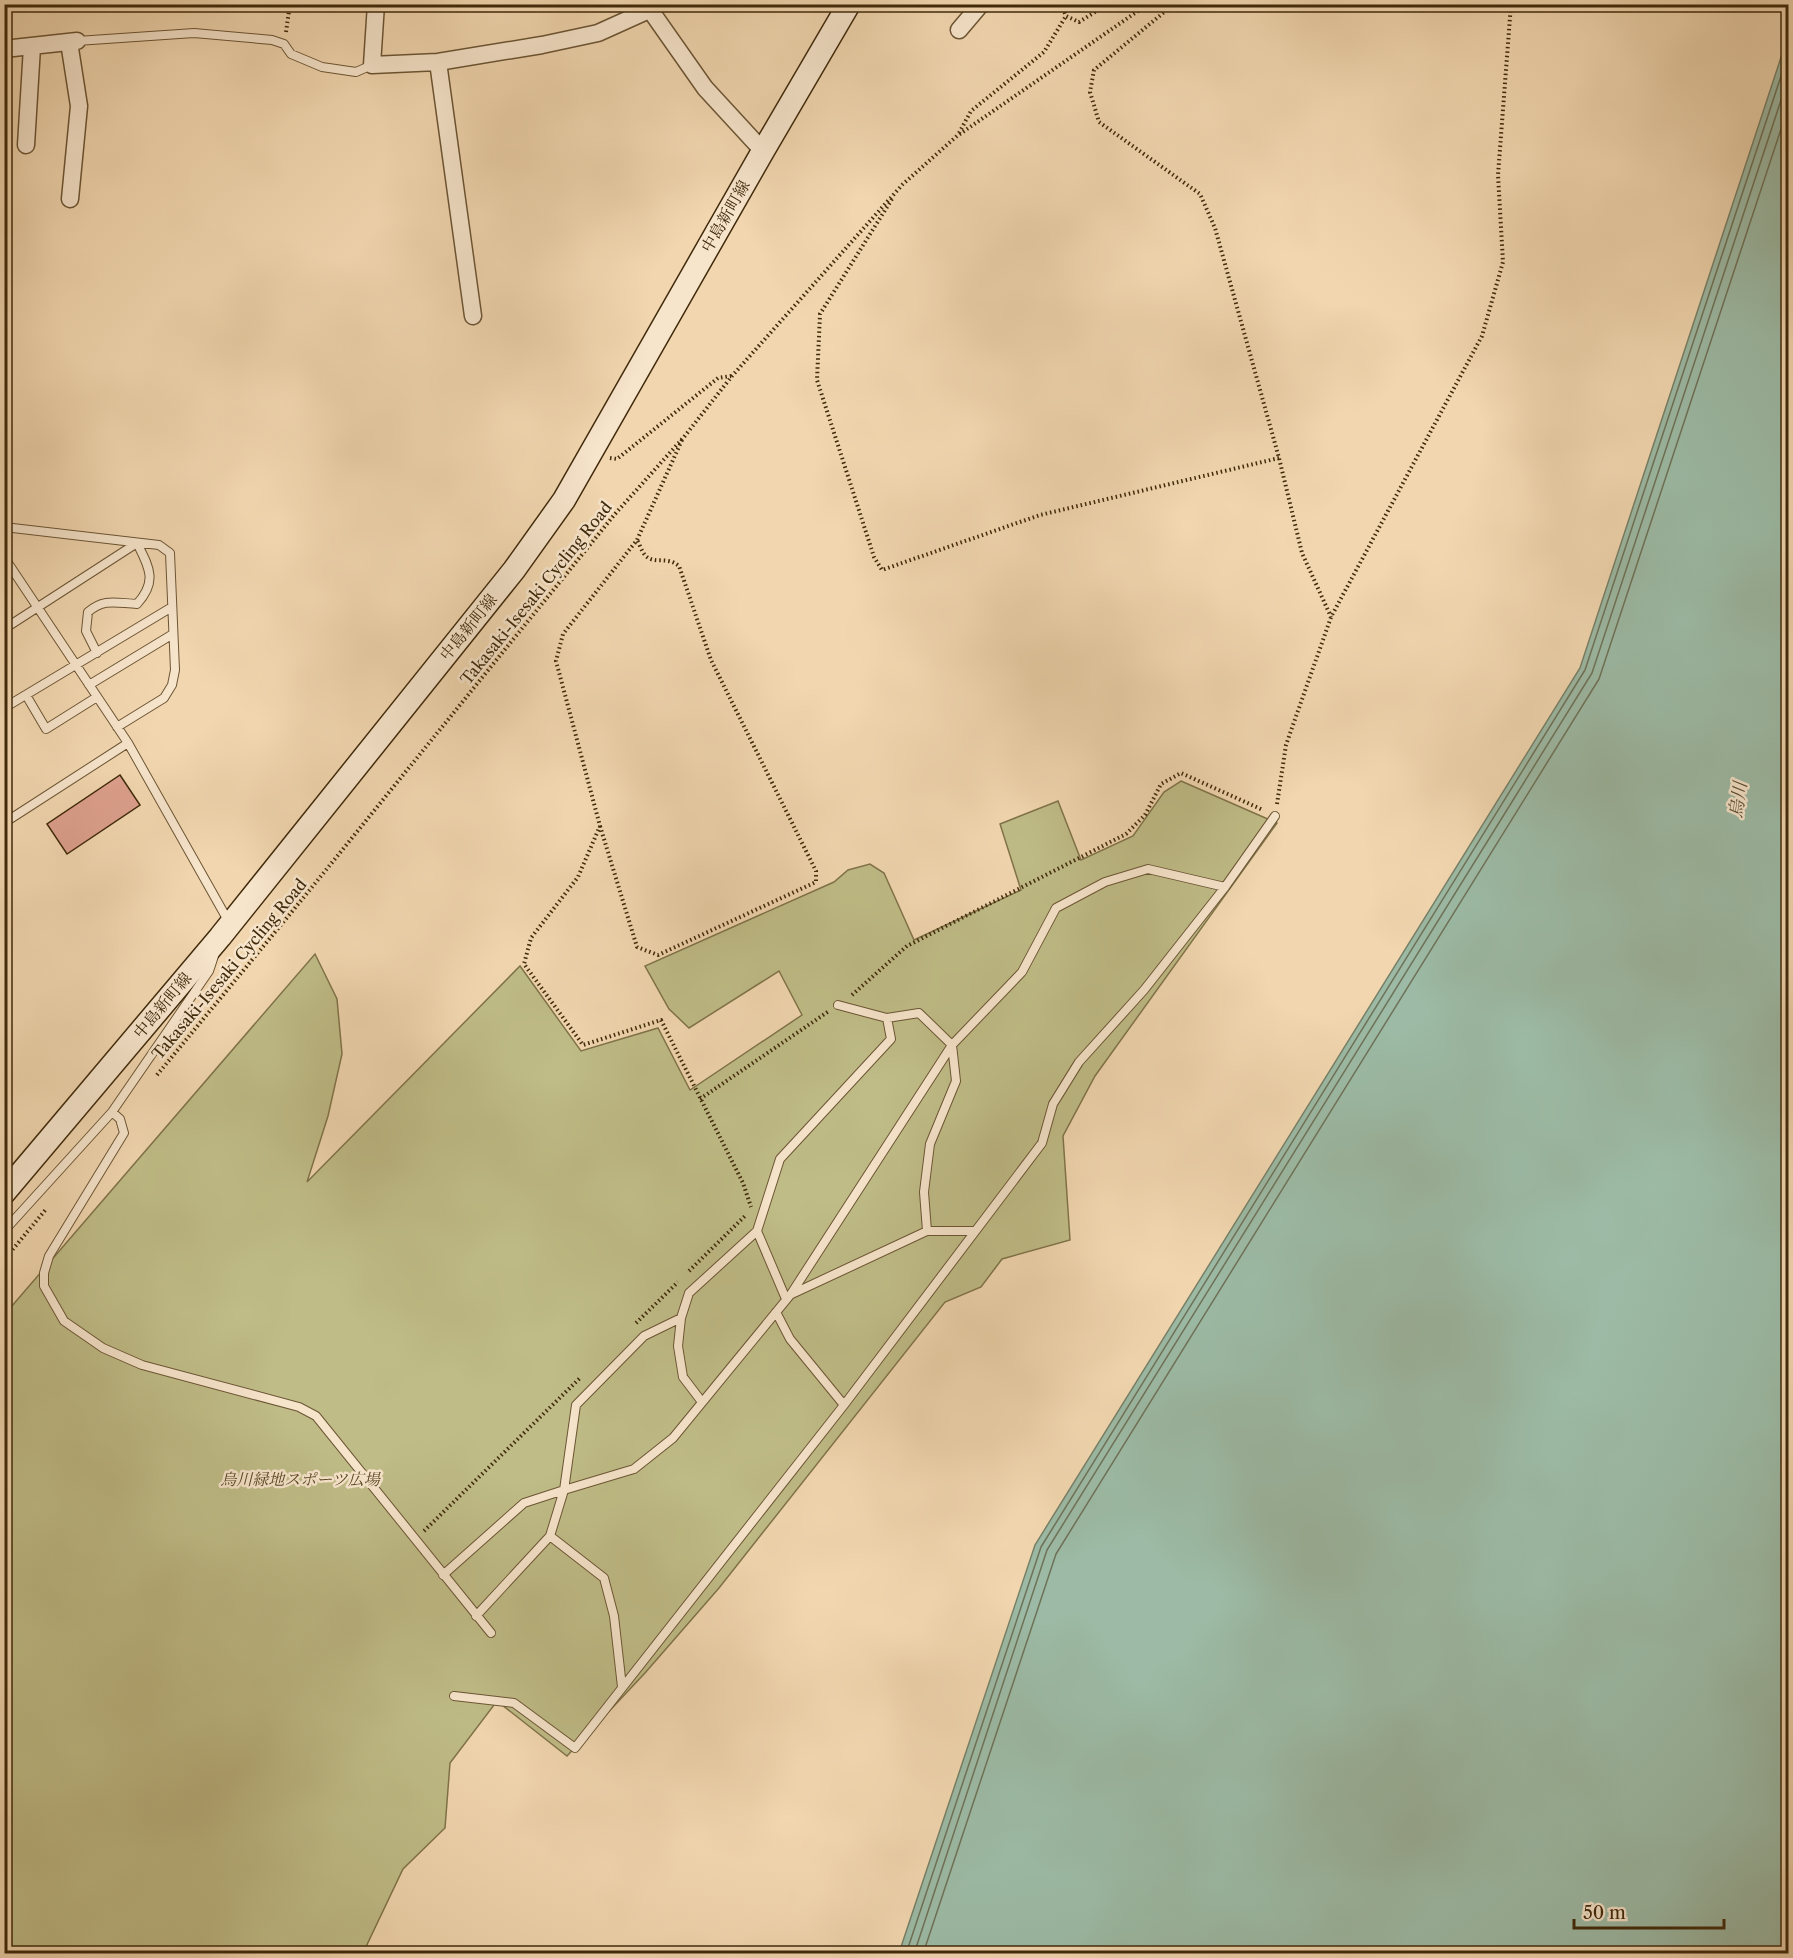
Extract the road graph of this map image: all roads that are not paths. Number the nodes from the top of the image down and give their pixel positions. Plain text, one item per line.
1 (376, 4) edge
2 (849, 4) edge
3 (981, 4) edge
4 (648, 7) edge
5 (959, 30) dead end
6 (73, 41) junction
7 (32, 47) junction
8 (4, 49) edge
9 (438, 62) junction
10 (372, 65) junction
11 (26, 145) dead end
12 (763, 150) junction
13 (70, 200) dead end
14 (472, 316) dead end
15 (4, 527) edge
16 (136, 543) junction
17 (4, 557) edge
18 (7, 564) edge
19 (38, 607) junction
20 (172, 607) junction
21 (4, 629) edge
22 (173, 634) junction
23 (97, 653) junction
24 (76, 665) junction
25 (89, 685) junction
26 (26, 695) junction
27 (97, 697) junction
28 (4, 708) edge
29 (117, 727) junction
30 (128, 743) junction
31 (1275, 816) road end
32 (6, 820) edge
33 (1225, 887) junction
34 (225, 930) junction
35 (838, 1005) road end
36 (887, 1018) junction
37 (952, 1045) junction
38 (112, 1112) junction
39 (6, 1189) edge
40 (4, 1231) edge
41 (757, 1231) junction
42 (927, 1231) junction
43 (975, 1231) junction
44 (788, 1297) junction
45 (776, 1312) junction
46 (681, 1318) junction
47 (702, 1402) junction
48 (844, 1405) junction
49 (564, 1490) junction
50 (550, 1536) junction
51 (443, 1575) junction
52 (476, 1616) junction
53 (491, 1633) dead end
54 (622, 1687) junction
55 (454, 1695) dead end

1 - 10 street
2 - 12 main road, 中島新町線
3 - 5 street
4 - 9 street
4 - 12 street
6 - 7 street
6 - 10 lane
6 - 13 street
7 - 8 street
7 - 11 street
9 - 10 street
9 - 14 street
12 - 34 main road, 中島新町線
15 - 16 lane
16 - 19 lane
16 - 20 lane
16 - 23 lane
17 - 18 lane
18 - 19 lane
19 - 21 lane
19 - 24 lane
20 - 22 lane
20 - 23 lane
22 - 25 lane
22 - 29 lane
23 - 24 lane
24 - 25 lane
24 - 26 lane
25 - 27 lane
26 - 27 lane
26 - 28 lane
27 - 29 lane
29 - 30 lane
30 - 32 lane
30 - 34 lane
31 - 33 lane
33 - 37 lane
33 - 43 lane
34 - 38 lane
34 - 39 main road, 中島新町線
35 - 36 lane
36 - 37 lane
36 - 41 lane
37 - 42 lane
37 - 44 lane
38 - 40 lane
38 - 51 lane
41 - 44 lane
41 - 46 lane
42 - 43 lane
42 - 44 lane
43 - 48 lane
44 - 45 lane
45 - 47 lane
45 - 48 lane
46 - 47 lane
46 - 49 lane
47 - 49 lane
48 - 54 lane
49 - 50 lane
49 - 51 lane
50 - 52 lane
50 - 54 lane
51 - 52 lane
52 - 53 lane
54 - 55 lane

